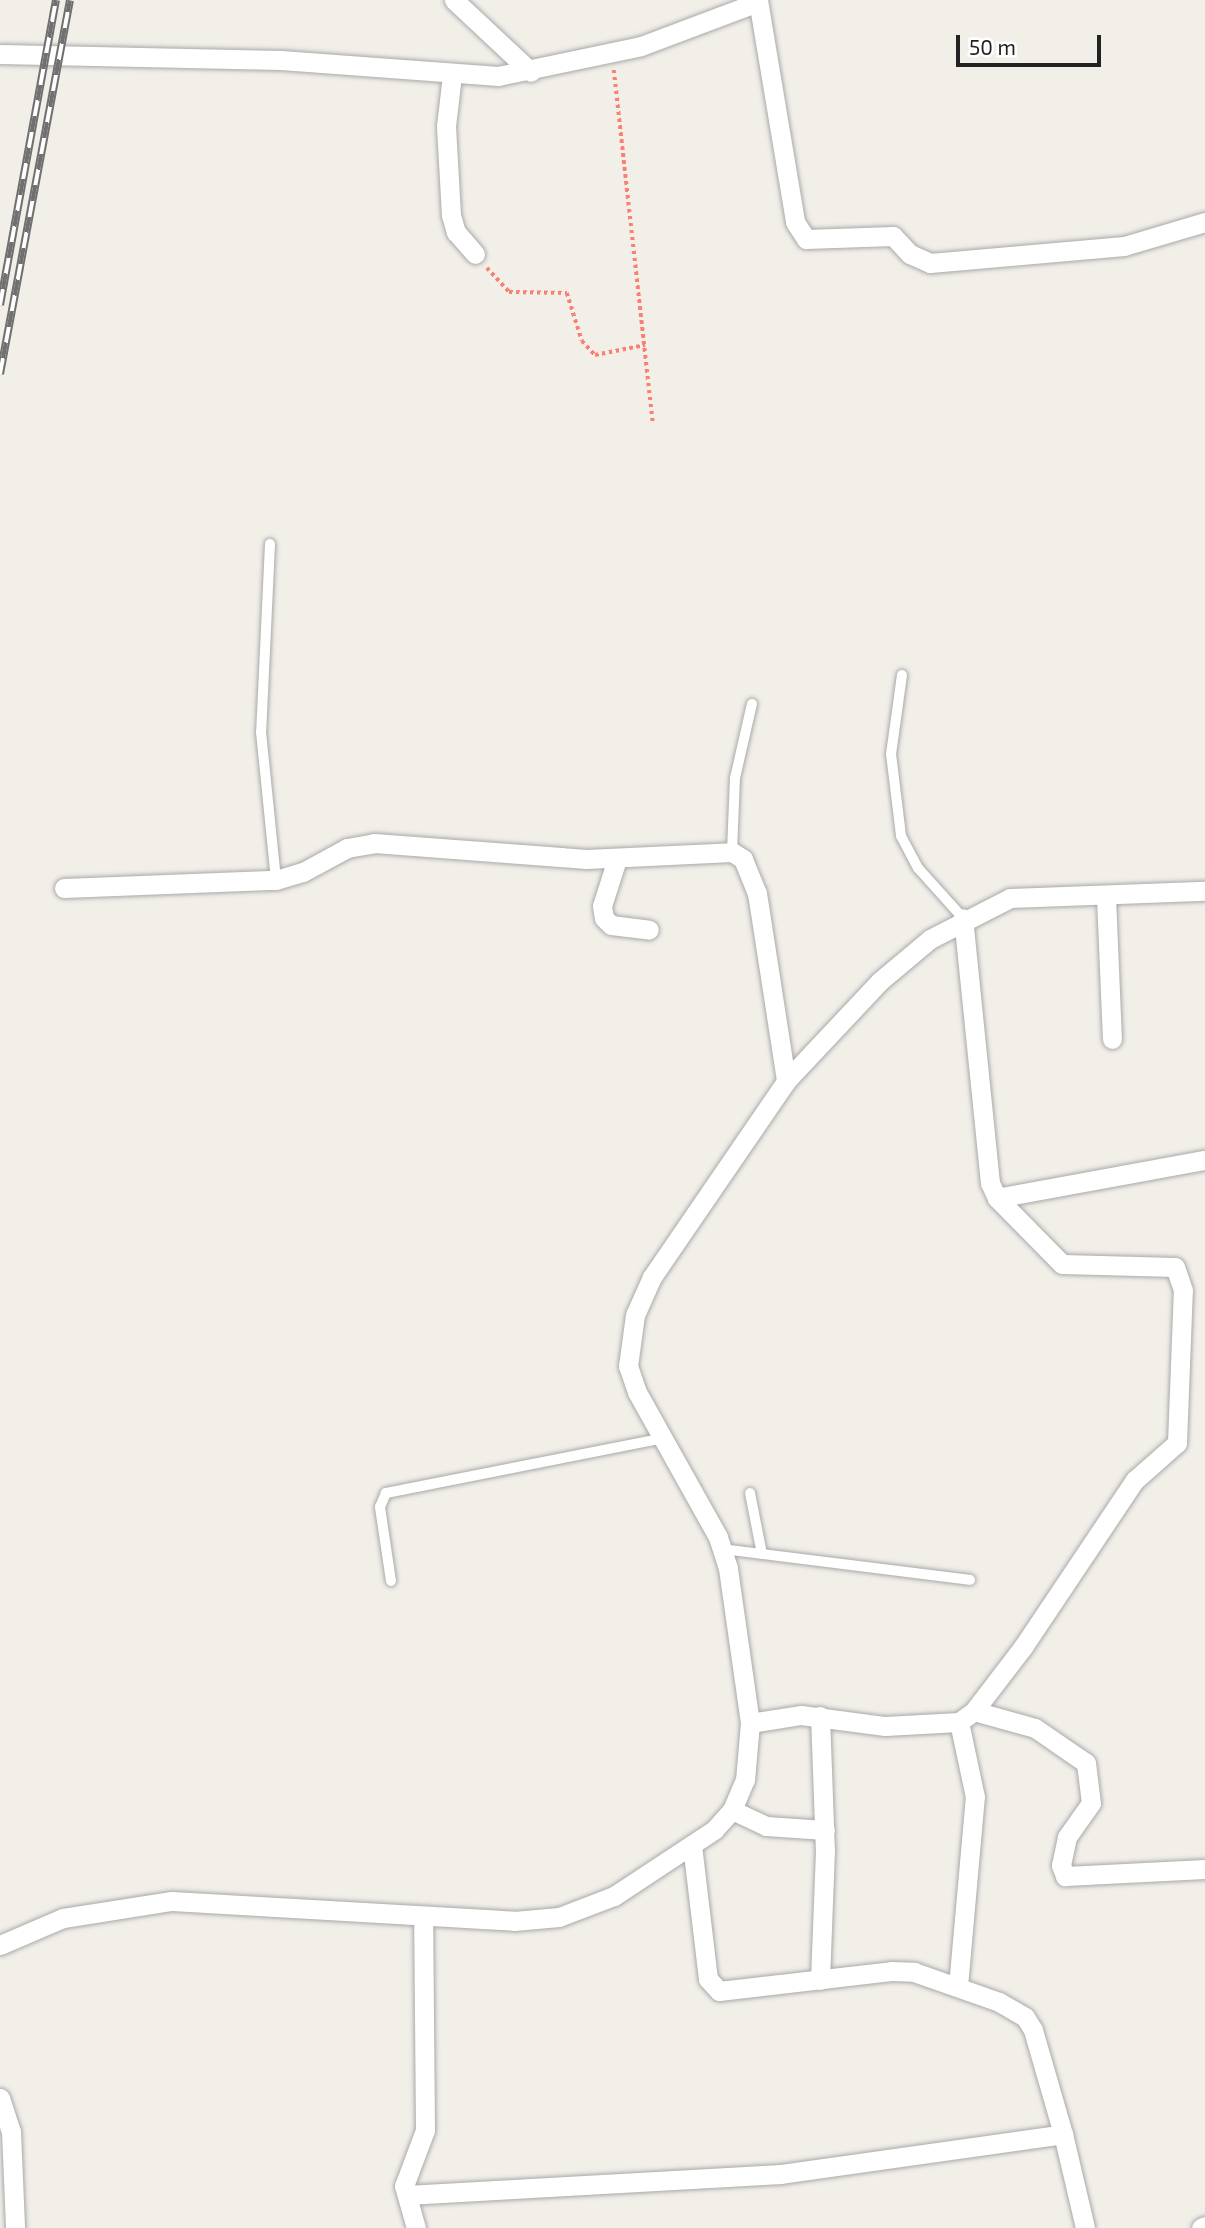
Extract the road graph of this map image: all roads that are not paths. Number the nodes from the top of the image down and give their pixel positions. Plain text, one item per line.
1 (454, 0) edge
2 (758, 1) edge
3 (0, 54) edge
4 (531, 72) junction
5 (452, 75) junction
6 (1205, 222) edge
7 (475, 254) road end
8 (270, 544) dead end
9 (902, 675) dead end
10 (752, 704) dead end
11 (732, 852) junction
12 (617, 859) junction
13 (276, 880) junction
14 (64, 888) dead end
15 (1205, 891) edge
16 (1106, 897) junction
17 (963, 918) junction
18 (649, 930) dead end
19 (1112, 1039) dead end
20 (786, 1081) junction
21 (1205, 1160) edge
22 (997, 1198) junction
23 (665, 1438) junction
24 (750, 1493) dead end
25 (722, 1548) junction
26 (762, 1554) junction
27 (970, 1580) dead end
28 (391, 1581) dead end
29 (820, 1716) junction
30 (967, 1717) junction
31 (750, 1723) junction
32 (732, 1810) junction
33 (825, 1830) junction
34 (692, 1845) junction
35 (1205, 1869) edge
36 (423, 1916) junction
37 (0, 1945) edge
38 (820, 1980) junction
39 (958, 1986) junction
40 (0, 2098) edge
41 (1063, 2134) junction
42 (407, 2195) junction
43 (15, 2228) edge
44 (416, 2228) edge
45 (1085, 2228) edge

1 - 4 street
2 - 4 street
2 - 6 street
3 - 5 street
4 - 5 street
5 - 7 street
8 - 13 lane
9 - 17 lane
10 - 11 lane
11 - 12 street
11 - 20 street
12 - 13 street
12 - 18 street
13 - 14 street
15 - 16 street
16 - 17 street
16 - 19 street
17 - 20 street
17 - 22 street
20 - 23 street
21 - 22 street
22 - 30 street
23 - 25 street
23 - 28 lane
24 - 26 lane
25 - 26 lane
25 - 31 street
26 - 27 lane
29 - 30 street
29 - 31 street
29 - 33 street
30 - 35 street
30 - 39 street
31 - 32 street
32 - 33 street
32 - 34 street
33 - 38 street
34 - 36 street
34 - 38 street
36 - 37 street
36 - 42 street
38 - 39 street
39 - 41 street
40 - 43 street
41 - 42 street
41 - 45 street
42 - 44 street

